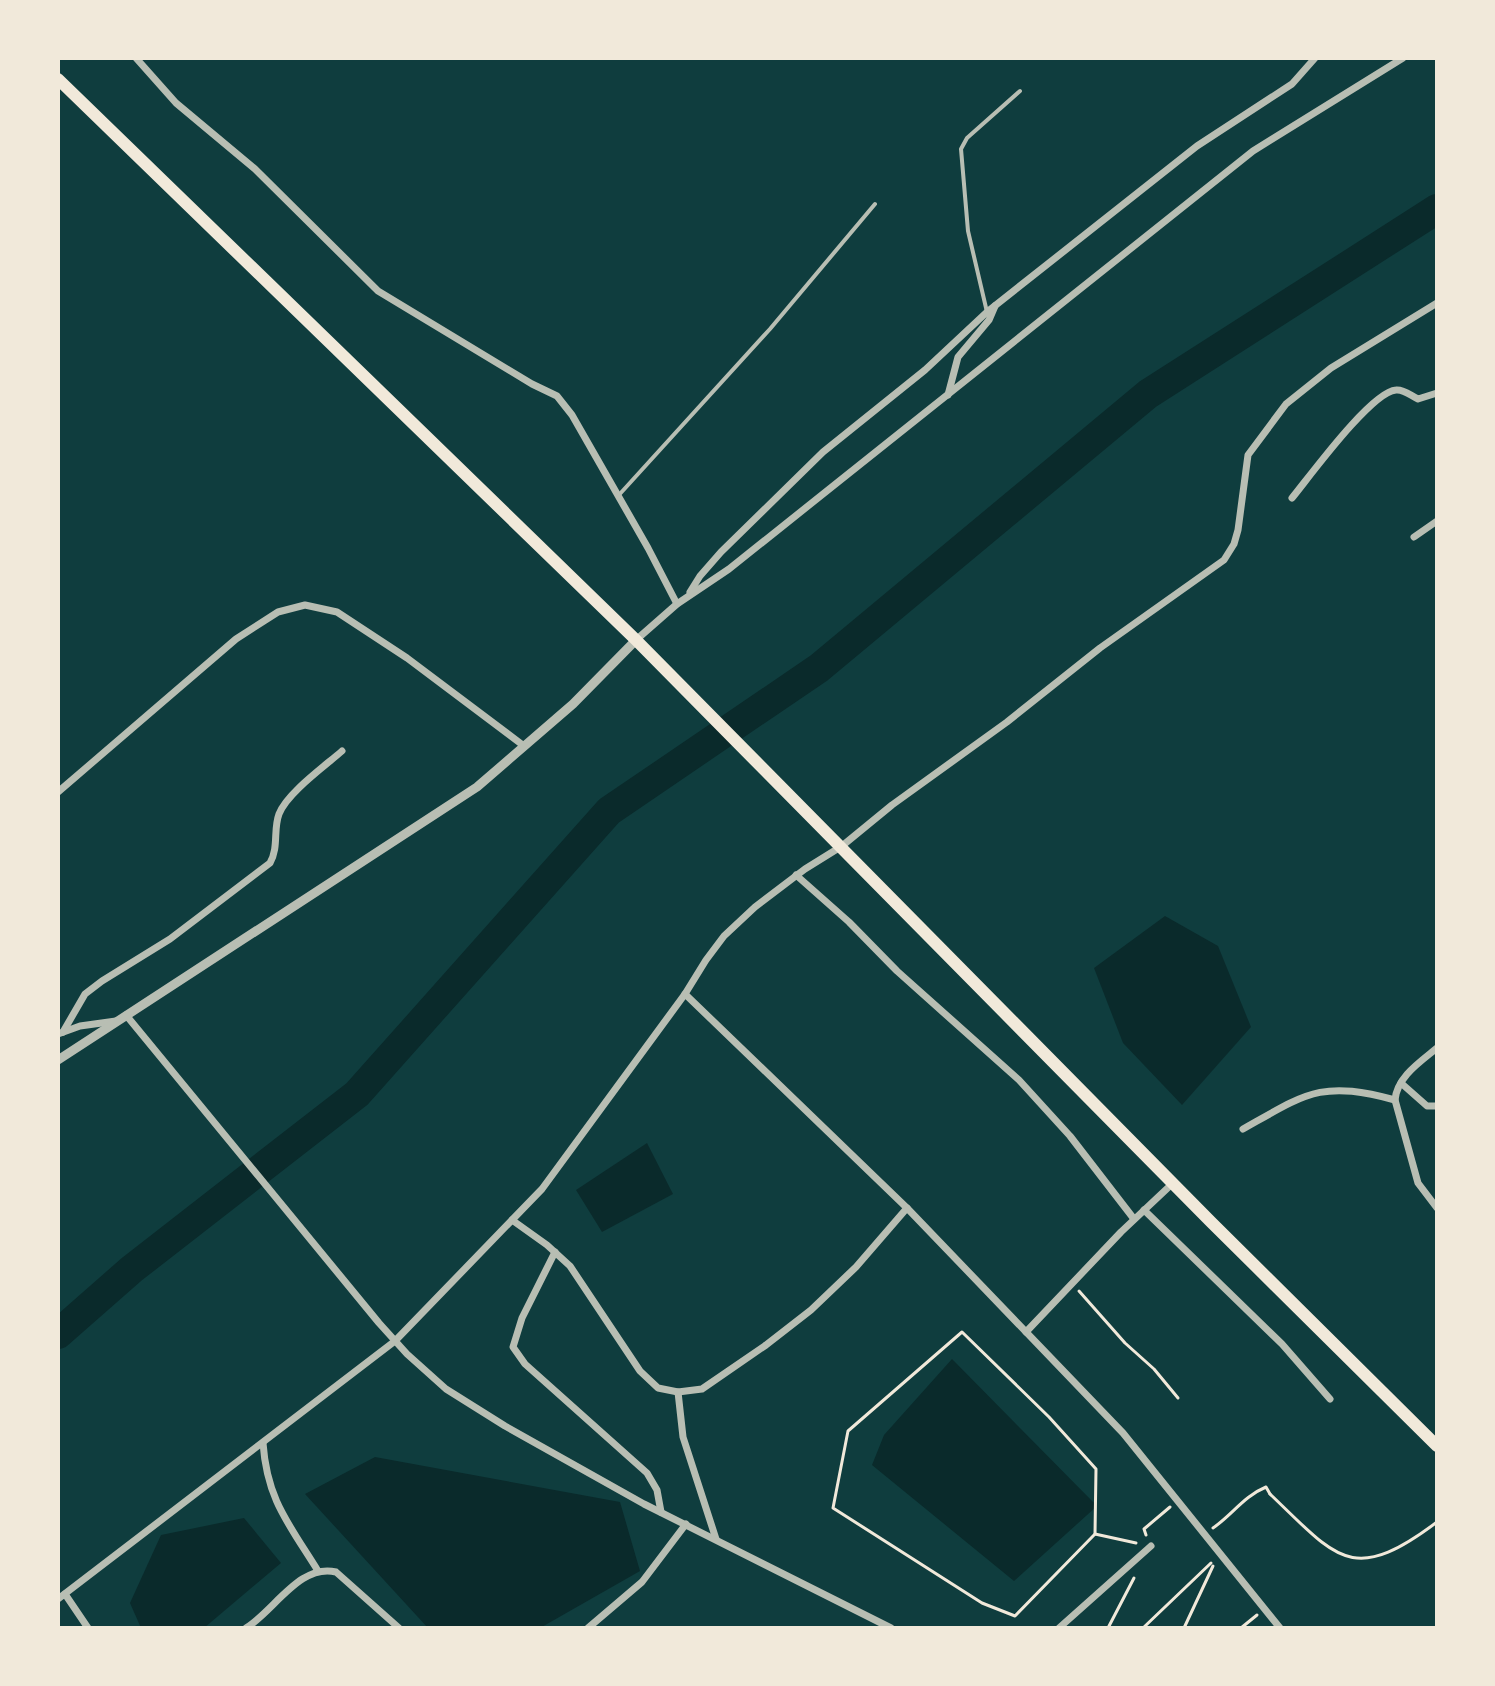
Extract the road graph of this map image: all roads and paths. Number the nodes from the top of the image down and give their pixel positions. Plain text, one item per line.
1 (136, 58) edge
2 (1315, 58) edge
3 (1403, 58) edge
4 (58, 79) edge
5 (1020, 91) dead end
6 (875, 204) dead end
7 (1437, 303) edge
8 (996, 304) junction
9 (987, 312) junction
10 (1437, 393) edge
11 (948, 395) junction
12 (618, 496) junction
13 (1292, 498) dead end
14 (1437, 521) edge
15 (1414, 537) dead end
16 (687, 597) junction
17 (677, 604) junction
18 (636, 640) junction
19 (524, 746) junction
20 (342, 751) dead end
21 (58, 792) edge
22 (842, 846) junction
23 (796, 875) junction
24 (685, 994) junction
25 (122, 1018) junction
26 (60, 1033) edge
27 (1437, 1048) edge
28 (58, 1060) edge
29 (1401, 1083) junction
30 (1395, 1100) junction
31 (1437, 1106) edge
32 (1243, 1129) dead end
33 (1173, 1183) junction
34 (907, 1208) junction
35 (1437, 1208) edge
36 (1144, 1210) junction
37 (1134, 1219) junction
38 (512, 1220) junction
39 (555, 1252) junction
40 (1076, 1280) junction
41 (1026, 1332) junction
42 (395, 1341) junction
43 (678, 1392) junction
44 (1178, 1398) dead end
45 (1330, 1399) dead end
46 (263, 1443) junction
47 (1437, 1446) edge
48 (1178, 1501) junction
49 (661, 1512) junction
50 (1437, 1522) edge
51 (686, 1524) junction
52 (1206, 1532) dead end
53 (1095, 1534) joint
54 (716, 1539) junction
55 (1151, 1546) joint
56 (318, 1571) junction
57 (62, 1596) edge
58 (88, 1628) edge
59 (246, 1628) edge
60 (399, 1628) edge
61 (588, 1628) edge
62 (891, 1628) edge
63 (1059, 1628) edge
64 (1143, 1628) edge
65 (1184, 1628) edge
66 (1280, 1628) edge

1 - 12 street
2 - 8 street
3 - 11 street
4 - 18 highway
5 - 9 lane
6 - 12 lane
7 - 22 street
8 - 9 street
8 - 11 street
9 - 16 street
10 - 13 street
11 - 16 street
12 - 17 street
14 - 15 street
16 - 17 street
17 - 18 street
18 - 19 street
18 - 22 highway
19 - 21 street
19 - 25 street
20 - 26 street
22 - 23 street
22 - 33 highway
23 - 24 street
23 - 37 street
24 - 34 street
24 - 38 street
25 - 26 street
25 - 28 street
25 - 42 street
27 - 29 street
29 - 30 street
29 - 31 street
30 - 32 street
30 - 35 street
33 - 36 street
33 - 47 highway
34 - 41 street
34 - 43 street
36 - 37 street
36 - 45 street
37 - 40 street
38 - 39 street
38 - 42 street
39 - 43 street
39 - 49 street
40 - 41 street
40 - 44 path
41 - 48 street
42 - 46 street
42 - 49 street
43 - 54 street
46 - 56 street
46 - 57 street
48 - 55 path
48 - 66 street
49 - 51 street
50 - 52 path
51 - 54 street
51 - 61 street
53 - 53 path
54 - 62 street
55 - 63 street
56 - 59 street
56 - 60 street
57 - 58 street
64 - 65 path

